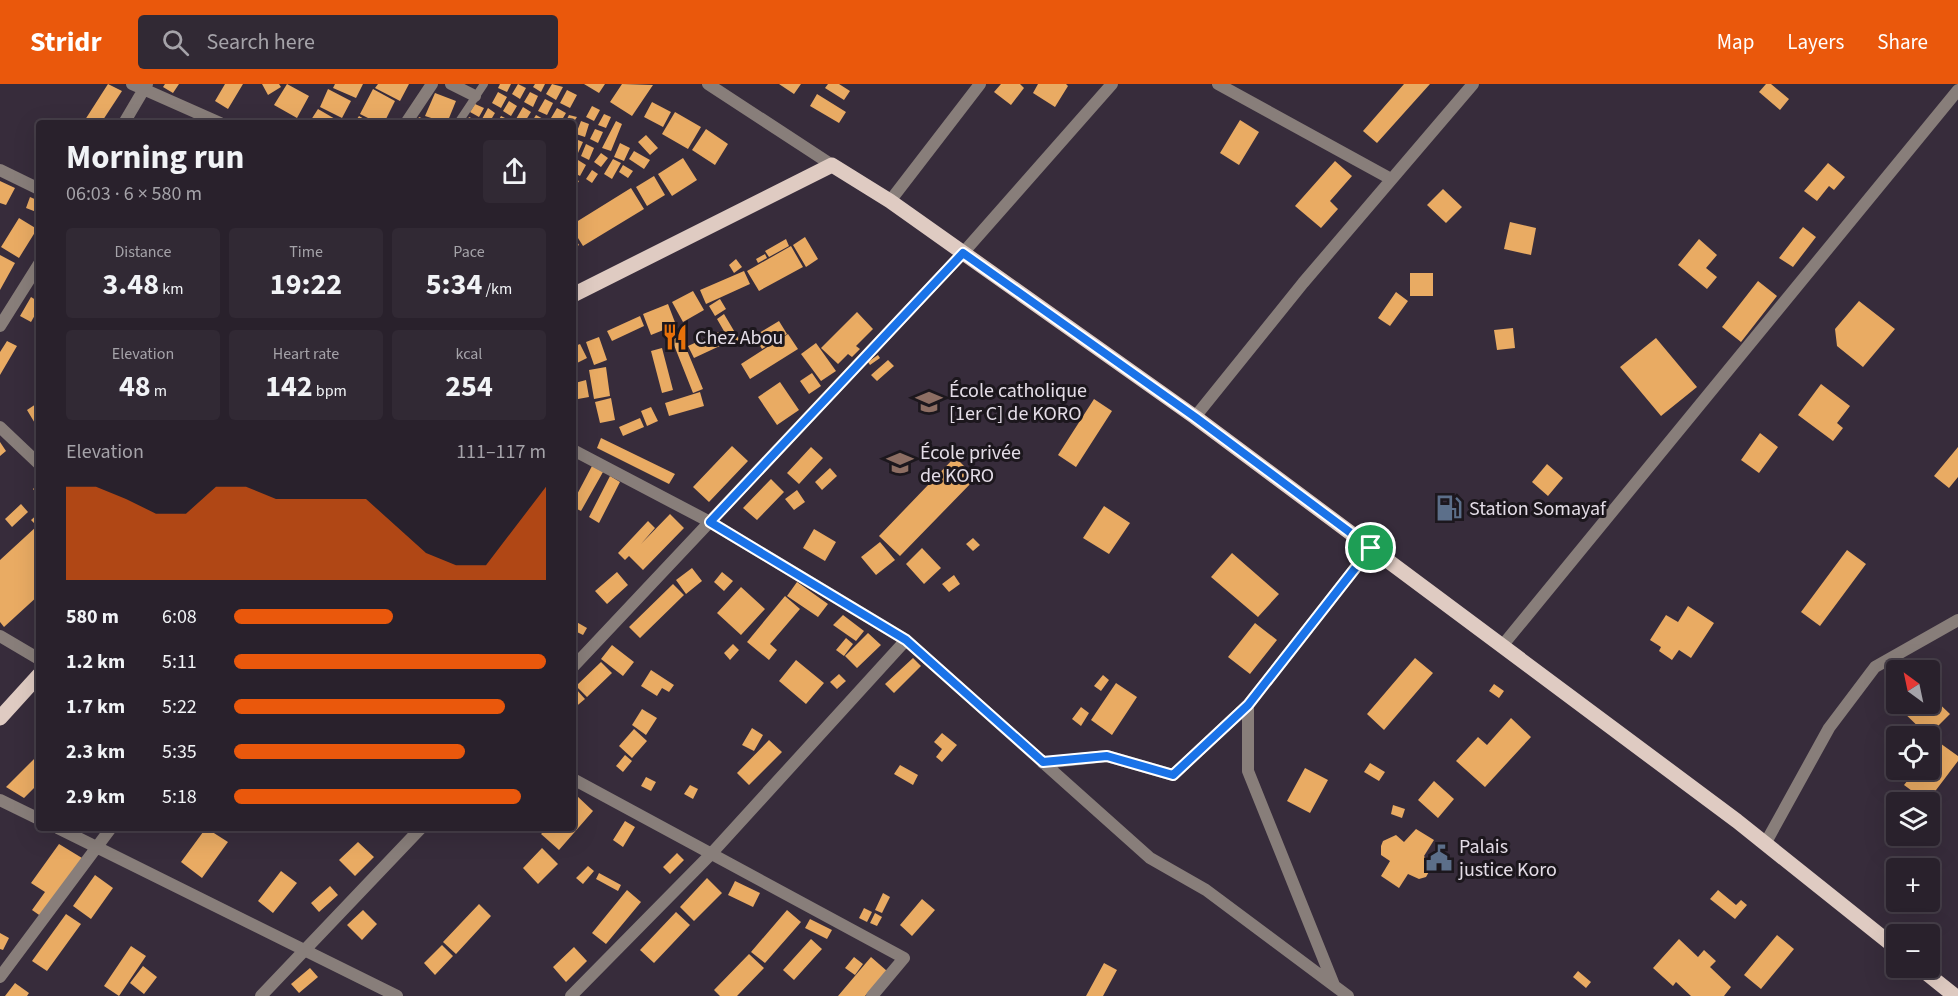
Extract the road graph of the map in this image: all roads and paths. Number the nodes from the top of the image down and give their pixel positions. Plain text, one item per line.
1 (432, 84) edge
2 (451, 84) edge
3 (484, 84) edge
4 (708, 84) edge
5 (980, 84) edge
6 (1112, 84) edge
7 (1218, 84) edge
8 (1473, 84) edge
9 (141, 86) edge
10 (1958, 90) edge
11 (475, 96) junction
12 (125, 120) edge
13 (214, 120) edge
14 (408, 120) edge
15 (460, 120) edge
16 (832, 165) junction
17 (0, 170) edge
18 (1391, 179) junction
19 (36, 188) edge
20 (890, 201) junction
21 (963, 253) junction
22 (36, 268) edge
23 (576, 293) edge
24 (2, 319) edge
25 (1195, 417) junction
26 (0, 427) edge
27 (576, 452) edge
28 (36, 461) edge
29 (710, 522) junction
30 (1371, 548) junction
31 (1958, 620) edge
32 (0, 636) edge
33 (906, 640) junction
34 (1502, 646) junction
35 (36, 657) edge
36 (576, 664) edge
37 (36, 678) edge
38 (1248, 705) junction
39 (0, 718) edge
40 (1043, 762) junction
41 (576, 781) edge
42 (0, 800) edge
43 (36, 818) edge
44 (64, 831) edge
45 (109, 831) edge
46 (418, 831) edge
47 (1765, 844) junction
48 (96, 847) junction
49 (711, 854) junction
50 (1886, 940) edge
51 (304, 950) junction
52 (0, 977) edge
53 (1932, 978) edge
54 (1334, 986) junction
55 (261, 996) edge
56 (397, 996) edge
57 (572, 996) edge
58 (872, 996) edge
59 (1348, 996) edge
60 (1955, 996) edge

1 - 14 street
2 - 11 street
3 - 11 lane
4 - 16 street
5 - 20 street
6 - 21 street
7 - 18 street
8 - 18 street
9 - 12 street
9 - 13 street
10 - 34 street
11 - 15 lane
16 - 20 main road
16 - 23 main road
17 - 19 street
18 - 25 street
20 - 21 main road
21 - 25 main road
21 - 29 street
22 - 24 street
25 - 30 main road
26 - 28 street
27 - 29 street
29 - 33 street
29 - 36 street
30 - 34 main road
30 - 38 street
31 - 47 street
32 - 35 street
33 - 40 street
33 - 49 street
34 - 47 main road
37 - 39 main road
38 - 40 street
38 - 54 street
40 - 54 street
41 - 49 street
42 - 43 street
44 - 48 street
45 - 48 street
46 - 51 street
47 - 50 main road
48 - 51 street
48 - 52 street
49 - 57 street
49 - 58 street
51 - 55 street
51 - 56 street
53 - 60 main road
54 - 59 street

